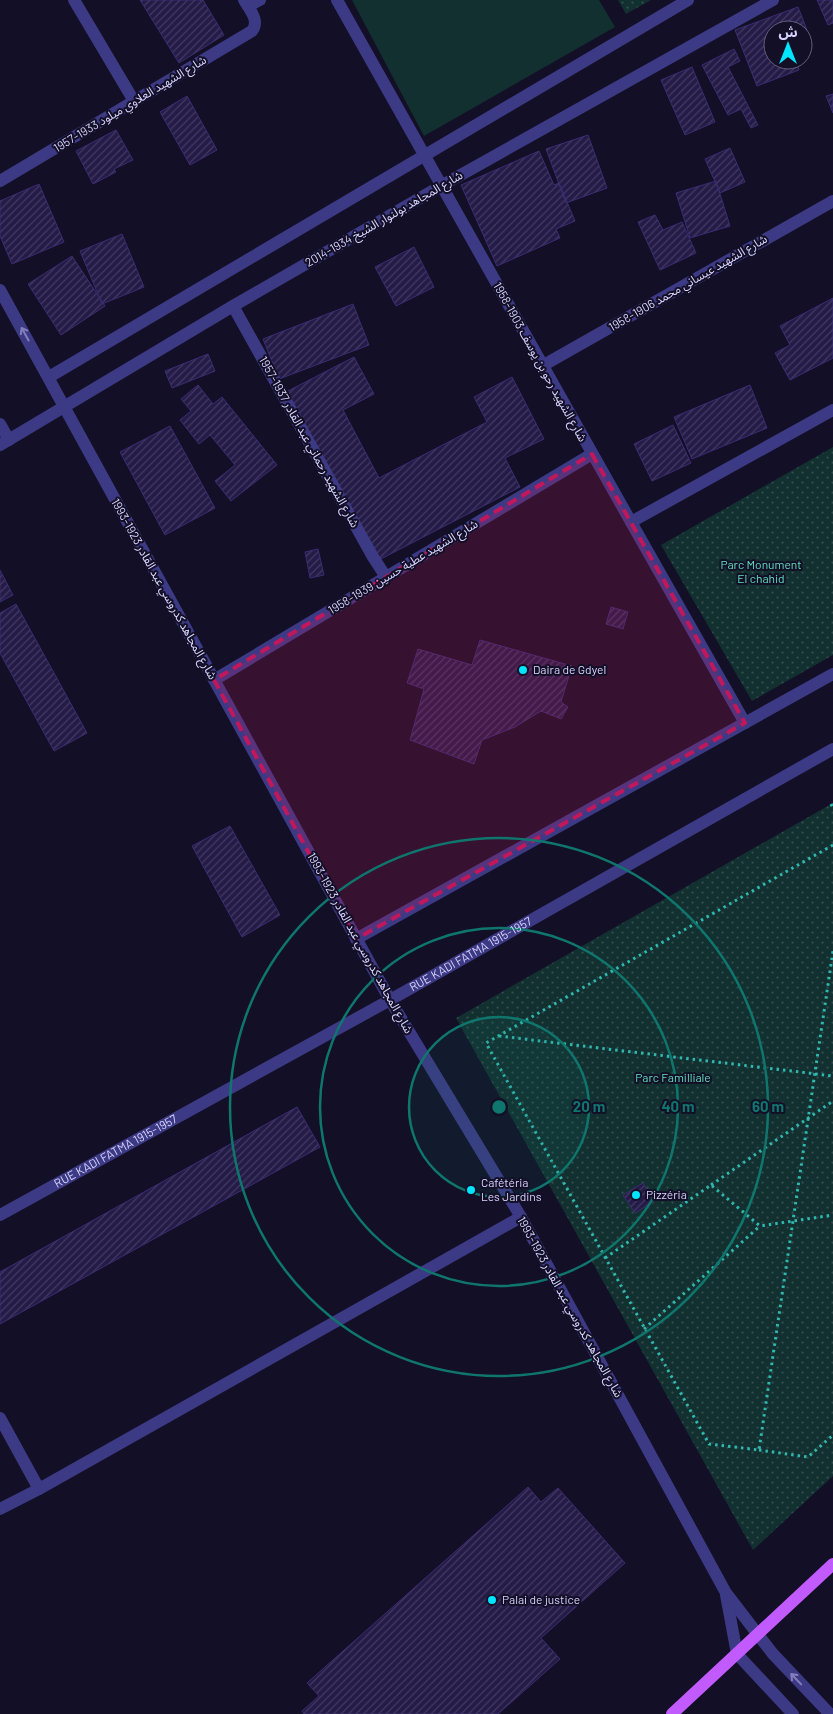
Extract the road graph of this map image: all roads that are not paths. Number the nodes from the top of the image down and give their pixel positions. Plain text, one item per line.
1 (74, 0) edge
2 (260, 0) edge
3 (337, 0) edge
4 (688, 0) edge
5 (772, 0) edge
6 (246, 3) edge
7 (134, 101) junction
8 (424, 154) junction
9 (0, 181) edge
10 (442, 186) junction
11 (833, 201) edge
12 (0, 290) edge
13 (233, 306) junction
14 (542, 366) junction
15 (49, 377) junction
16 (65, 408) junction
17 (833, 410) edge
18 (0, 424) edge
19 (5, 443) edge
20 (592, 454) junction
21 (630, 522) junction
22 (386, 577) junction
23 (833, 674) edge
24 (214, 680) junction
25 (746, 723) junction
26 (833, 749) edge
27 (356, 939) junction
28 (390, 1000) junction
29 (0, 1215) edge
30 (521, 1218) junction
31 (0, 1418) edge
32 (39, 1489) junction
33 (0, 1509) edge
34 (833, 1564) edge
35 (726, 1593) junction
36 (757, 1635) junction
37 (737, 1654) junction
38 (830, 1713) edge
39 (672, 1714) edge
40 (793, 1714) edge

1 - 7 street
2 - 6 street
3 - 8 street, شارع الشهيد رحو بن يوسف 1903-1958
4 - 8 street
5 - 10 street, شارع المجاهد بولنوار الشيخ 1934-2014
6 - 7 street, شارع الشهيد العلاوي ميلود 1933-1957
7 - 9 street, شارع الشهيد العلاوي ميلود 1933-1957
8 - 10 street, شارع الشهيد رحو بن يوسف 1903-1958
8 - 15 street
10 - 13 street, شارع المجاهد بولنوار الشيخ 1934-2014
10 - 14 street, شارع الشهيد رحو بن يوسف 1903-1958
11 - 14 street, شارع الشهيد عيساني محمد 1906-1958
15 -> 12 street, شارع المجاهد كدروسي عبد القادر 1923-1993
13 - 16 street, شارع المجاهد بولنوار الشيخ 1934-2014
13 - 22 street, شارع الشهيد رحماني عبد القادر 1937-1957
14 - 20 street, شارع الشهيد رحو بن يوسف 1903-1958
15 - 16 street, شارع المجاهد كدروسي عبد القادر 1923-1993
16 - 19 street, شارع المجاهد بولنوار الشيخ 1934-2014
16 - 24 street, شارع المجاهد كدروسي عبد القادر 1923-1993
17 - 21 street
18 - 19 street
20 - 21 street, شارع الشهيد رحو بن يوسف 1903-1958
20 - 22 street, شارع الشهيد عطية حسين 1939-1958
21 - 25 street, شارع الشهيد رحو بن يوسف 1903-1958
22 - 24 street, شارع الشهيد عطية حسين 1939-1958
23 - 25 street
24 - 27 street, شارع المجاهد كدروسي عبد القادر 1923-1993
25 - 27 street
26 - 28 street, RUE KADI FATMA 1915-1957
27 - 28 street, شارع المجاهد كدروسي عبد القادر 1923-1993
28 - 29 street, RUE KADI FATMA 1915-1957
28 - 30 street, شارع المجاهد كدروسي عبد القادر 1923-1993
30 - 32 street
30 - 35 street, شارع المجاهد كدروسي عبد القادر 1923-1993
31 - 32 street
32 - 33 street
34 - 36 main road
35 - 36 street, شارع المجاهد كدروسي عبد القادر 1923-1993
35 - 37 street, شارع المجاهد كدروسي عبد القادر 1923-1993
36 - 37 main road
38 -> 36 street, شارع المجاهد كدروسي عبد القادر 1923-1993
37 - 39 main road
37 - 40 street

